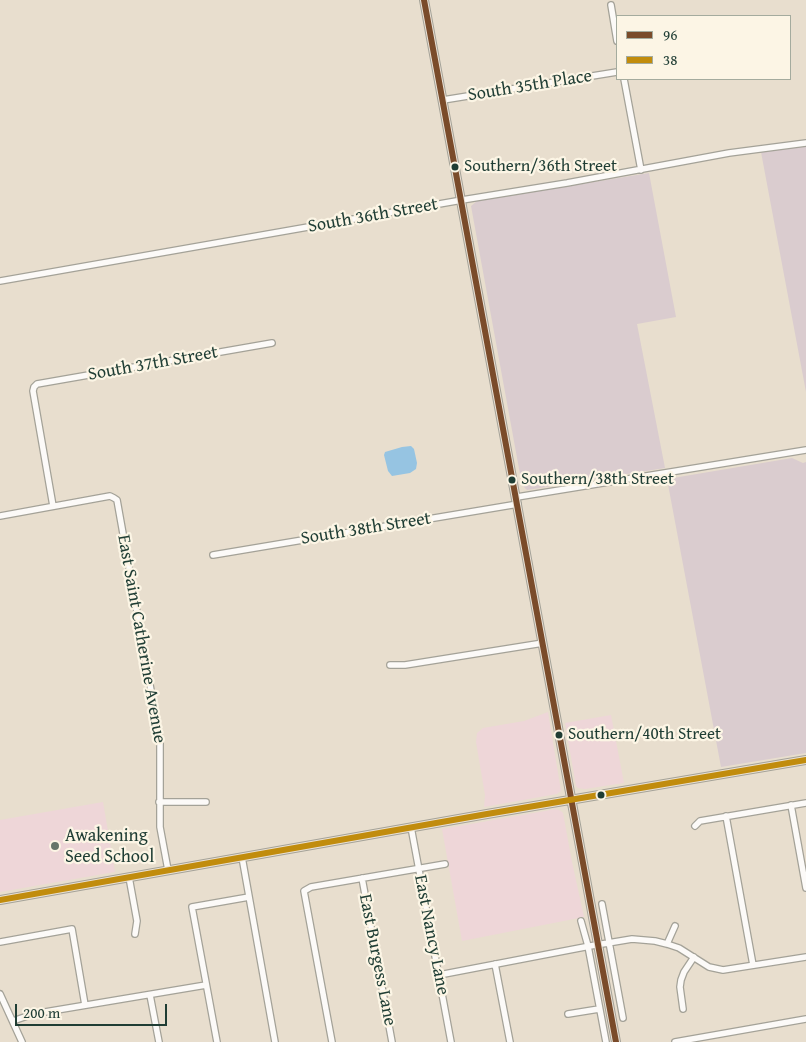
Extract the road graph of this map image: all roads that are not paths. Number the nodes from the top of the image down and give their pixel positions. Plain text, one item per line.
1 (424, 0) edge
2 (611, 5) dead end
3 (616, 36) edge
4 (616, 72) edge
5 (624, 80) edge
6 (443, 100) junction
7 (806, 143) edge
8 (641, 170) junction
9 (462, 200) junction
10 (0, 281) edge
11 (272, 343) dead end
12 (806, 450) edge
13 (517, 500) junction
14 (53, 506) junction
15 (0, 516) edge
16 (213, 555) dead end
17 (543, 643) junction
18 (390, 665) dead end
19 (806, 760) edge
20 (571, 799) junction
21 (160, 802) junction
22 (206, 802) dead end
23 (806, 802) edge
24 (791, 805) junction
25 (726, 816) junction
26 (695, 826) dead end
27 (411, 827) junction
28 (242, 857) junction
29 (445, 864) dead end
30 (419, 869) junction
31 (168, 870) junction
32 (129, 877) junction
33 (362, 878) junction
34 (806, 888) edge
35 (249, 897) junction
36 (0, 900) edge
37 (602, 904) dead end
38 (581, 920) dead end
39 (675, 926) dead end
40 (135, 934) dead end
41 (0, 942) edge
42 (609, 943) junction
43 (667, 944) junction
44 (598, 945) junction
45 (588, 946) junction
46 (806, 956) edge
47 (694, 957) junction
48 (496, 964) junction
49 (753, 965) junction
50 (439, 975) junction
51 (206, 985) junction
52 (0, 994) edge
53 (150, 995) junction
54 (2, 1003) edge
55 (85, 1005) junction
56 (600, 1009) junction
57 (683, 1009) dead end
58 (568, 1014) dead end
59 (623, 1018) dead end
60 (806, 1019) edge
61 (13, 1021) junction
62 (22, 1042) edge
63 (159, 1042) edge
64 (217, 1042) edge
65 (275, 1042) edge
66 (332, 1042) edge
67 (392, 1042) edge
68 (451, 1042) edge
69 (510, 1042) edge
70 (606, 1042) edge
71 (616, 1042) edge
72 (675, 1042) edge

1 - 6 main road
2 - 3 street
4 - 6 street, South 35th Place
5 - 8 street
6 - 9 main road
7 - 8 street, South 36th Street
8 - 9 street, South 36th Street
9 - 10 street, South 36th Street
9 - 13 main road
11 - 14 street, South 37th Street
12 - 13 street, South 38th Street
13 - 16 street, South 38th Street
13 - 17 main road
14 - 15 street
14 - 21 street, East Saint Catherine Avenue
17 - 18 street
17 - 20 main road
19 - 20 main road
20 - 27 main road
20 - 44 main road
21 - 22 street
21 - 31 street, East Saint Catherine Avenue
23 - 24 street
24 - 25 street
24 - 34 street
25 - 26 street
25 - 49 street
27 - 28 main road
27 - 30 street, East Nancy Lane
28 - 31 main road
28 - 35 street
29 - 30 street
30 - 33 street
30 - 50 street, East Nancy Lane
31 - 32 main road
32 - 36 main road
32 - 40 street
33 - 66 street
33 - 67 street, East Burgess Lane
35 - 51 street
35 - 65 street
37 - 42 street
38 - 45 street
39 - 43 street
41 - 55 street
42 - 43 street
42 - 44 street
42 - 59 street
43 - 47 street
44 - 45 street
44 - 71 main road
45 - 48 street
45 - 56 street
46 - 49 street
47 - 49 street
47 - 57 street
48 - 50 street
48 - 69 street
50 - 68 street, East Nancy Lane
51 - 53 street
51 - 64 street
52 - 54 street
53 - 55 street
53 - 63 street
54 - 61 street
55 - 61 street
56 - 58 street
56 - 70 street
60 - 72 street
61 - 62 street

